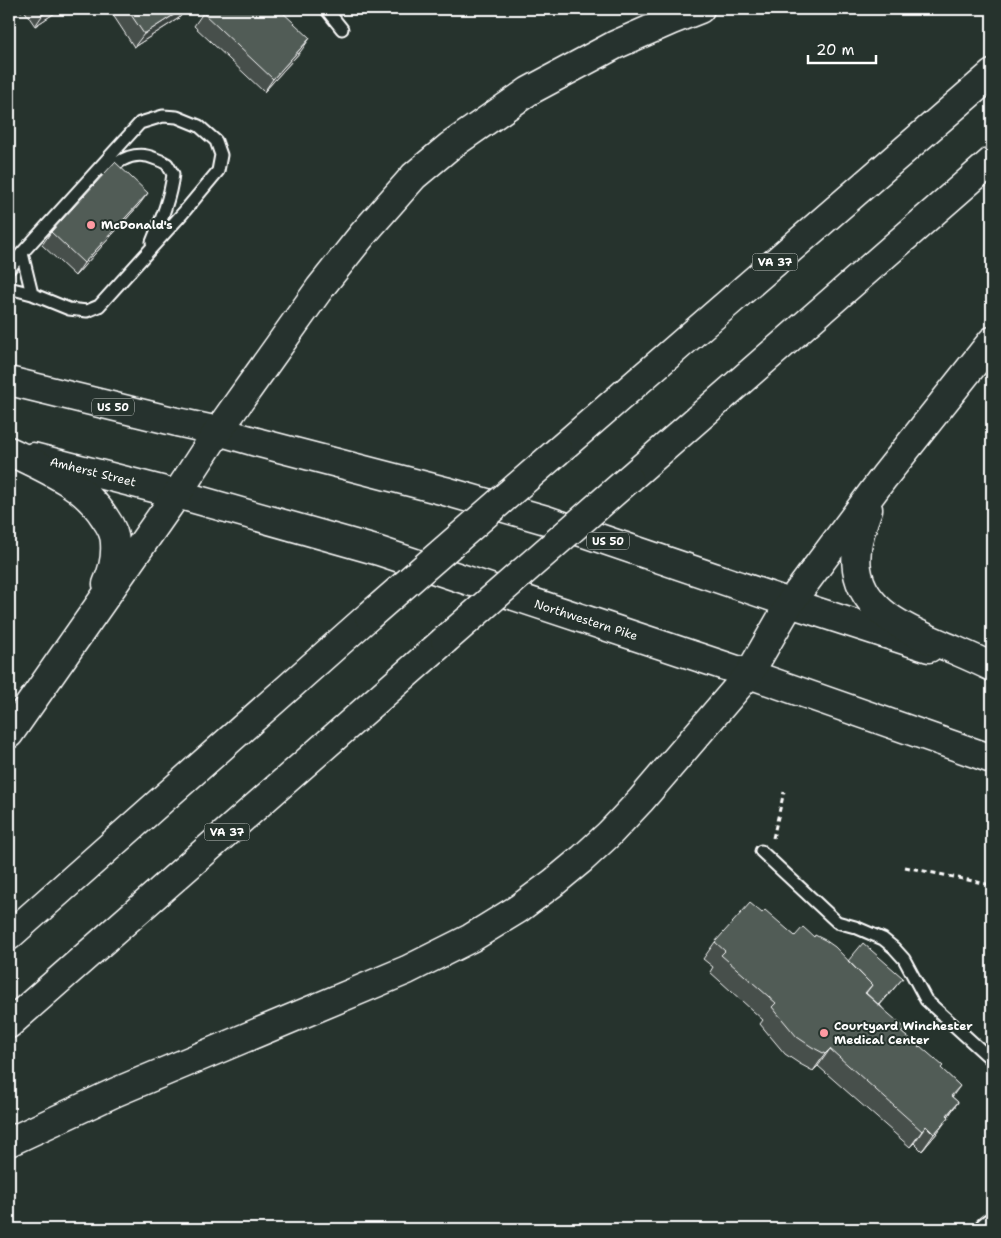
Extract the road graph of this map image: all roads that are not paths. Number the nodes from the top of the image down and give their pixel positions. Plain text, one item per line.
1 (326, 9) edge
2 (700, 9) edge
3 (342, 29) dead end
4 (992, 74) edge
5 (992, 161) edge
6 (31, 243) junction
7 (148, 251) junction
8 (22, 253) junction
9 (9, 269) edge
10 (9, 288) edge
11 (32, 294) junction
12 (992, 341) edge
13 (9, 381) edge
14 (218, 431) junction
15 (9, 451) edge
16 (884, 477) junction
17 (176, 494) junction
18 (790, 603) junction
19 (99, 605) junction
20 (992, 668) edge
21 (749, 674) junction
22 (9, 734) edge
23 (992, 759) edge
24 (761, 851) dead end
25 (9, 936) edge
26 (9, 1024) edge
27 (992, 1060) edge
28 (9, 1142) edge
29 (992, 1225) edge
30 (987, 1229) edge

1 - 3 lane
2 - 14 main road
4 - 25 main road, VA 37, bridge
5 - 26 main road, VA 37, bridge
6 - 7 lane
6 - 7 lane
6 - 8 lane
7 - 11 lane
8 - 9 lane
8 - 11 lane
10 - 11 lane
12 - 16 main road
13 - 14 main road, US 50
14 - 17 main road
14 - 18 main road, US 50
15 - 17 main road, Amherst Street
15 - 19 main road
16 - 18 main road
16 - 20 main road
17 - 19 main road
17 - 21 main road, Northwestern Pike
18 - 20 main road, US 50
18 - 21 main road
19 - 22 main road
21 - 23 main road, Northwestern Pike
21 - 28 main road
24 - 27 lane
29 - 30 street

